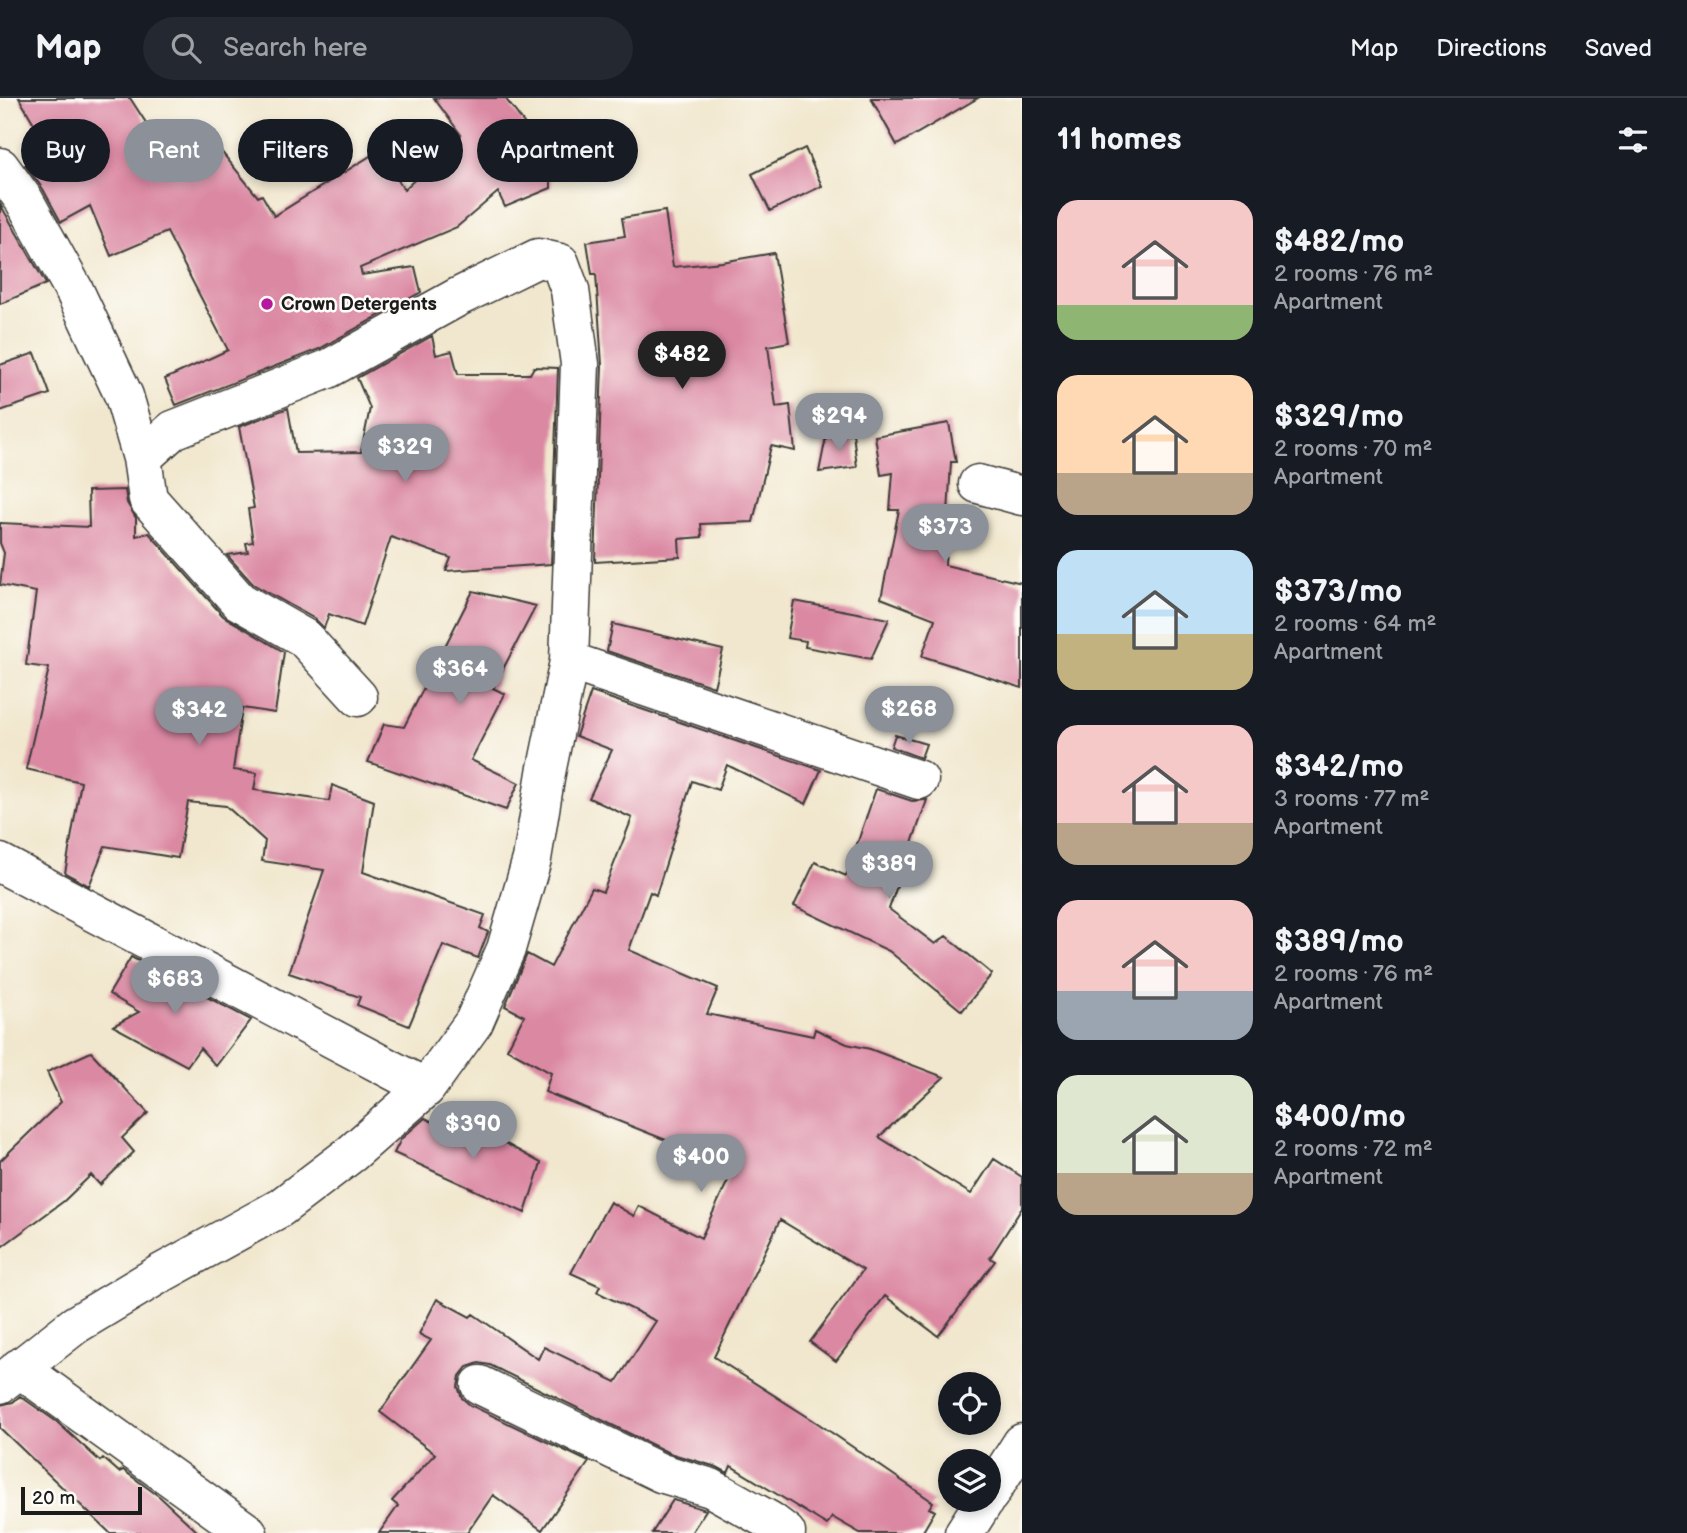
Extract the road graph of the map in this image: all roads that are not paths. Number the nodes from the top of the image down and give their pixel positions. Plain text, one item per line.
1 (0, 167) edge
2 (142, 458) junction
3 (978, 484) dead end
4 (1022, 496) edge
5 (569, 661) junction
6 (358, 697) dead end
7 (919, 780) dead end
8 (0, 863) edge
9 (425, 1088) junction
10 (10, 1376) edge
11 (480, 1385) dead end
12 (1022, 1443) edge
13 (978, 1517) edge
14 (248, 1533) edge
15 (786, 1533) edge

1 - 2 street
2 - 5 street
2 - 6 street
3 - 4 street
5 - 7 street
5 - 9 street
8 - 9 street
9 - 10 street
10 - 14 street
11 - 15 street
12 - 13 street

